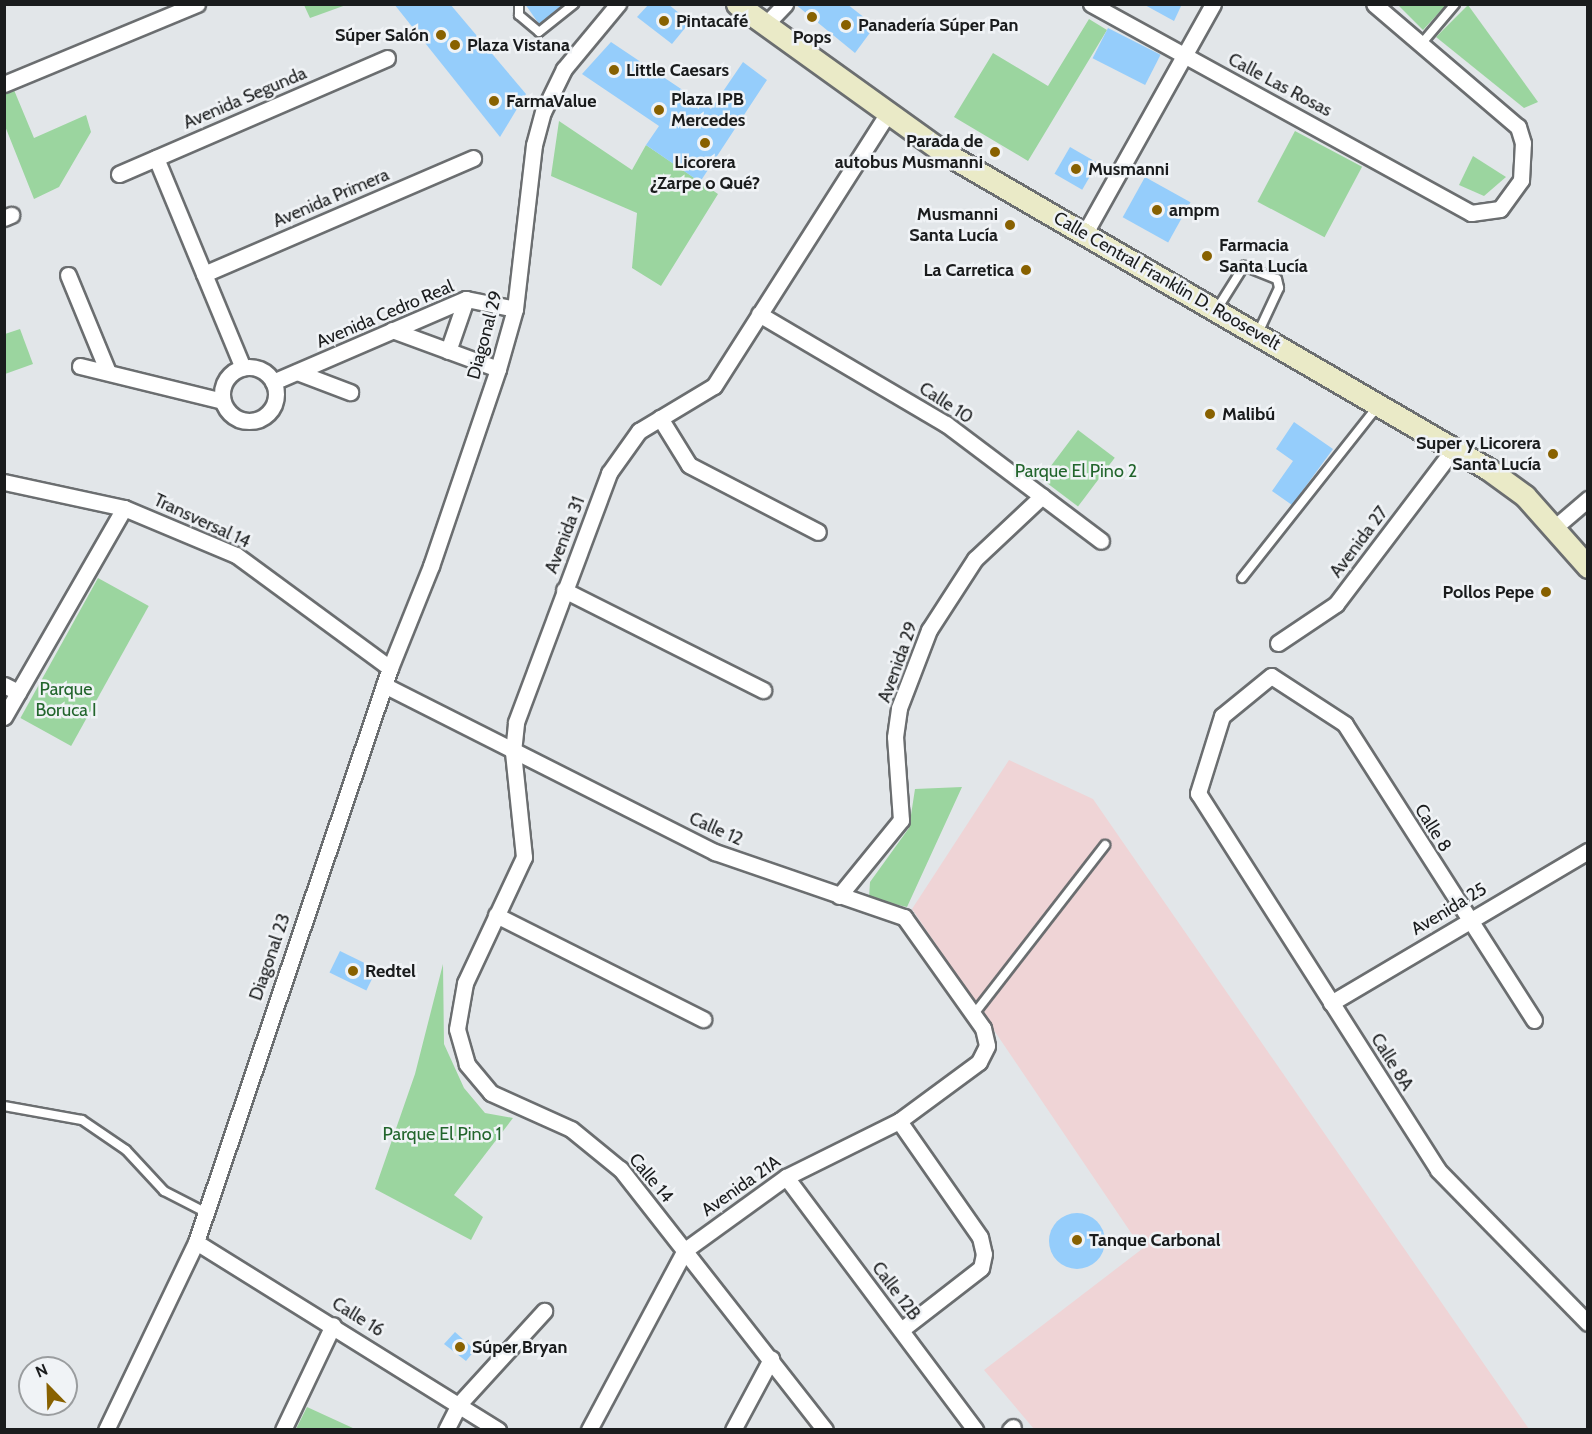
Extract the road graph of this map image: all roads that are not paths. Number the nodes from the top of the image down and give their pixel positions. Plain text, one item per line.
1 (196, 4) edge
2 (519, 4) edge
3 (574, 4) edge
4 (618, 4) edge
5 (737, 4) edge
6 (785, 4) edge
7 (1091, 4) edge
8 (1213, 4) edge
9 (1374, 4) edge
10 (1455, 4) edge
11 (765, 25) junction
12 (1422, 43) junction
13 (1182, 56) junction
14 (387, 58) dead end
15 (4, 84) edge
16 (886, 116) junction
17 (156, 158) junction
18 (473, 158) dead end
19 (118, 174) dead end
20 (1085, 233) junction
21 (204, 273) junction
22 (69, 275) dead end
23 (466, 299) junction
24 (515, 309) junction
25 (1216, 310) junction
26 (759, 314) junction
27 (392, 330) junction
28 (1257, 334) junction
29 (448, 351) junction
30 (80, 366) dead end
31 (243, 368) junction
32 (498, 369) junction
33 (108, 372) junction
34 (297, 372) junction
35 (273, 382) junction
36 (350, 392) dead end
37 (222, 401) junction
38 (1379, 405) junction
39 (660, 418) junction
40 (1455, 447) junction
41 (4, 482) edge
42 (1042, 496) junction
43 (1587, 499) edge
44 (124, 508) junction
45 (1554, 528) junction
46 (818, 532) dead end
47 (1101, 541) dead end
48 (1587, 567) edge
49 (1242, 578) dead end
50 (564, 590) junction
51 (1278, 643) dead end
52 (390, 668) junction
53 (4, 685) edge
54 (384, 685) junction
55 (763, 690) dead end
56 (18, 693) junction
57 (4, 717) edge
58 (513, 752) junction
59 (1198, 793) joint
60 (1105, 845) dead end
61 (1587, 851) edge
62 (838, 896) junction
63 (496, 915) junction
64 (1467, 919) junction
65 (1331, 1003) junction
66 (974, 1014) junction
67 (703, 1019) dead end
68 (1534, 1020) dead end
69 (987, 1046) joint
70 (460, 1047) joint
71 (4, 1106) edge
72 (899, 1121) junction
73 (786, 1177) junction
74 (205, 1212) junction
75 (196, 1242) junction
76 (685, 1250) junction
77 (544, 1311) dead end
78 (1587, 1323) edge
79 (333, 1324) junction
80 (901, 1330) junction
81 (771, 1359) junction
82 (460, 1402) junction
83 (106, 1430) edge
84 (283, 1430) edge
85 (446, 1430) edge
86 (498, 1430) edge
87 (589, 1430) edge
88 (733, 1430) edge
89 (825, 1430) edge
90 (975, 1430) edge

1 - 15 street
2 - 3 lane
4 - 24 street, Diagonal 29
5 - 11 main road, Calle Central Franklin D. Roosevelt
6 - 11 street
7 - 13 street, Calle Las Rosas
8 - 13 street
9 - 12 street
10 - 12 lane
11 - 16 main road, Calle Central Franklin D. Roosevelt
12 - 13 street, Calle Las Rosas
13 - 20 street
14 - 17 street, Avenida Segunda
16 - 20 main road, Calle Central Franklin D. Roosevelt
16 - 26 street, Avenida 31
17 - 19 street, Avenida Segunda
17 - 21 street
18 - 21 street, Avenida Primera
20 - 25 main road, Calle Central Franklin D. Roosevelt
21 - 31 street
22 - 33 street
23 - 24 street, Avenida Cedro Real
23 - 27 street, Avenida Cedro Real
23 - 29 street
24 - 32 street, Diagonal 29
25 - 28 main road, Calle Central Franklin D. Roosevelt
25 - 28 lane
26 - 39 street, Avenida 31
26 - 42 street, Calle 10
27 - 29 street
27 - 34 street, Avenida Cedro Real
28 - 38 main road, Calle Central Franklin D. Roosevelt
29 - 32 street
30 - 33 street
31 - 35 street
31 - 37 street
32 - 52 street, Diagonal 29
33 - 37 street
34 - 35 street, Avenida Cedro Real
34 - 36 street
35 - 37 street
38 - 40 main road, Calle Central Franklin D. Roosevelt
38 - 49 lane
39 - 46 street
39 - 50 street, Avenida 31
40 - 45 main road, Calle Central Franklin D. Roosevelt
40 - 51 street, Avenida 27
41 - 44 street, Transversal 14
42 - 47 street, Calle 10
42 - 62 street, Avenida 29
43 - 45 street
44 - 52 street, Transversal 14
44 - 56 street
45 - 48 main road, Calle Central Franklin D. Roosevelt
50 - 55 street
50 - 58 street, Avenida 31
52 - 54 street, Diagonal 29
53 - 56 street
54 - 58 street, Calle 12
54 - 74 street, Diagonal 23
56 - 57 street
58 - 62 street, Calle 12
58 - 63 street, Avenida 31
59 - 64 street, Calle 8
59 - 65 street, Calle 8A
60 - 66 lane
61 - 64 street, Avenida 25
62 - 66 street, Calle 12
63 - 67 street
63 - 70 street, Avenida 31
64 - 65 street, Avenida 25
64 - 68 street, Calle 8
65 - 78 street, Calle 8A
66 - 69 street, Calle 12
69 - 72 street, Avenida 21A
70 - 76 street, Calle 14
71 - 74 lane
72 - 73 street, Avenida 21A
72 - 80 street
73 - 76 street, Avenida 21A
73 - 80 street, Calle 12B
74 - 75 street, Diagonal 23
75 - 79 street, Calle 16
75 - 83 street, Diagonal 23
76 - 81 street, Calle 14
76 - 87 street, Avenida 21A
77 - 82 street
79 - 82 street, Calle 16
79 - 84 street
80 - 90 street, Calle 12B
81 - 88 street
81 - 89 street, Calle 14
82 - 85 street
82 - 86 street, Calle 16

